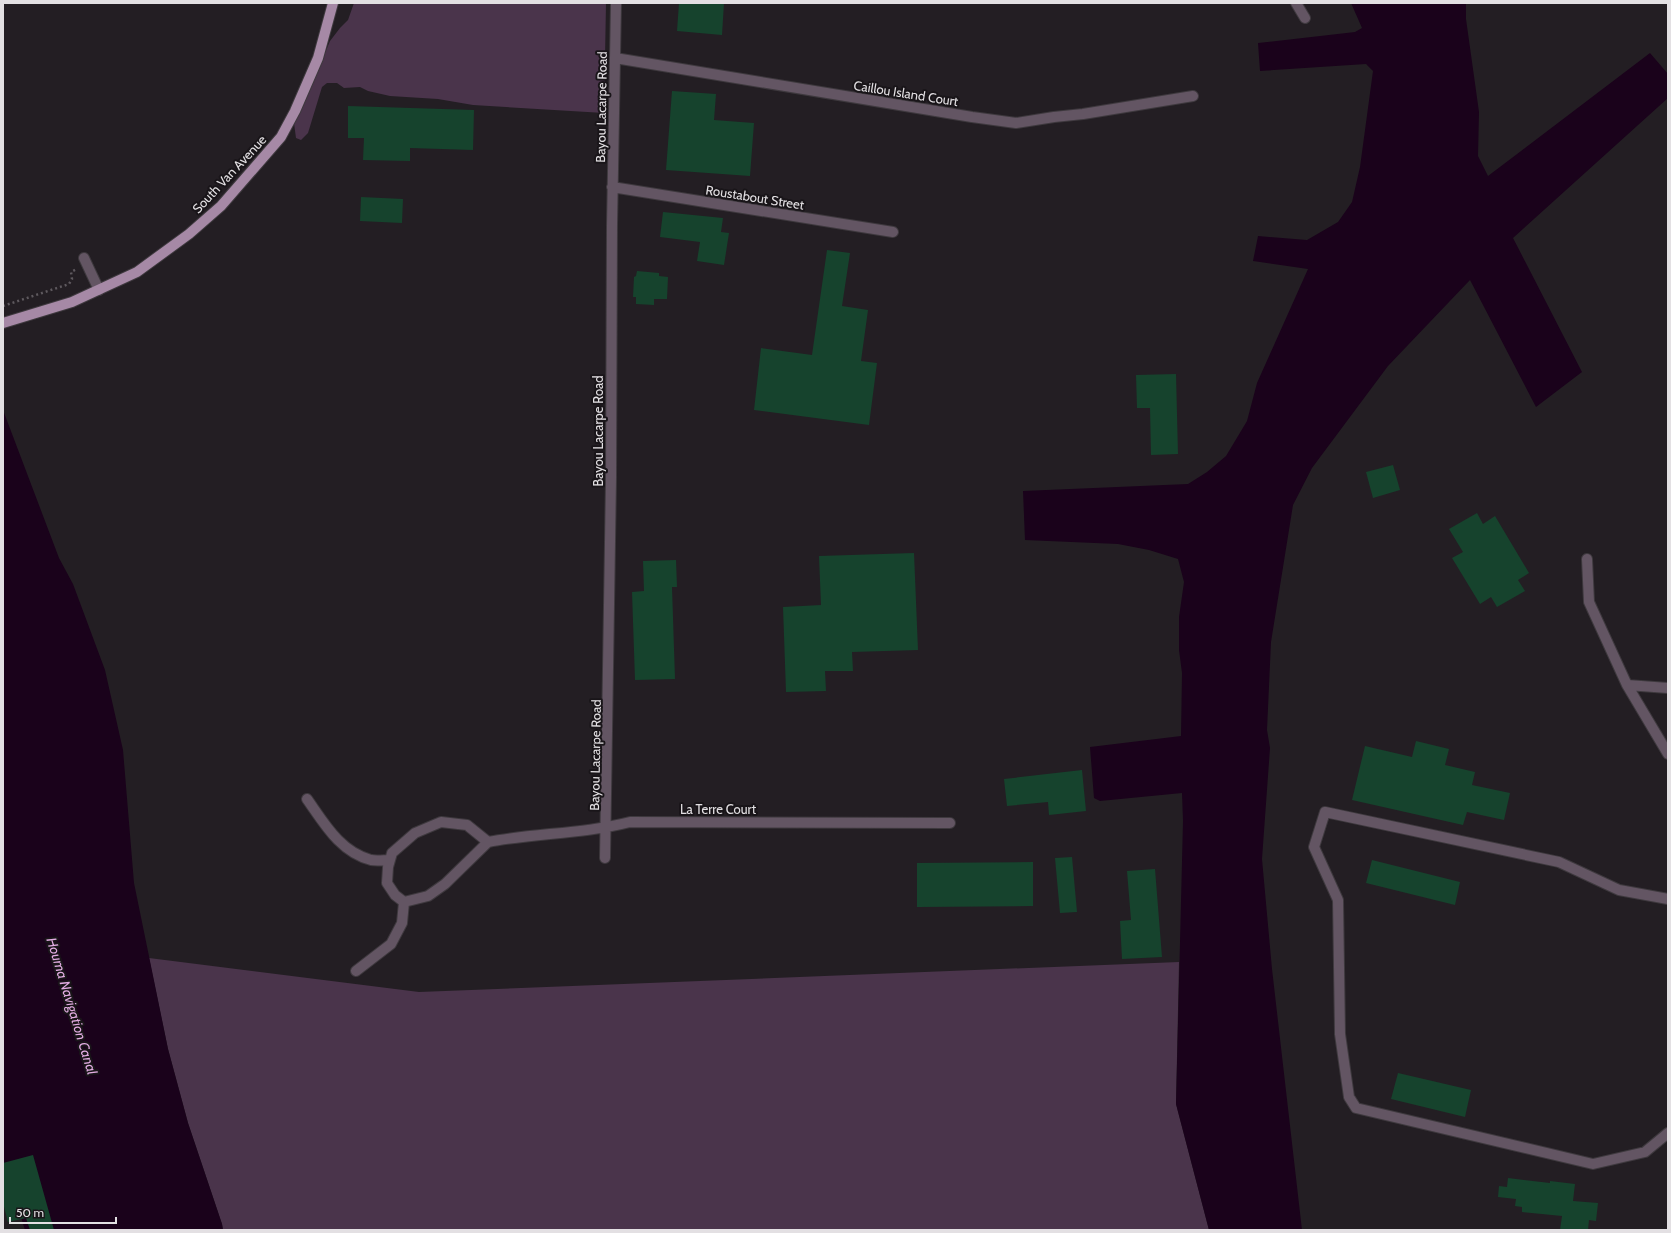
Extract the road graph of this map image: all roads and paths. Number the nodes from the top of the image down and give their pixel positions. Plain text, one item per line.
1 (333, 3) edge
2 (616, 3) edge
3 (1296, 3) edge
4 (1304, 18) dead end
5 (615, 58) junction
6 (1193, 96) dead end
7 (612, 187) junction
8 (893, 232) dead end
9 (84, 258) dead end
10 (71, 272) dead end
11 (99, 290) junction
12 (3, 306) edge
13 (6, 322) edge
14 (1587, 559) dead end
15 (1627, 685) junction
16 (1668, 688) edge
17 (1668, 754) edge
18 (308, 798) dead end
19 (950, 823) dead end
20 (607, 828) junction
21 (488, 842) junction
22 (605, 858) dead end
23 (390, 860) junction
24 (1668, 899) edge
25 (404, 902) junction
26 (356, 971) dead end
27 (1668, 1133) edge

1 - 11 main road, South Van Avenue
2 - 5 street, Bayou Lacarpe Road
3 - 4 street
5 - 6 street, Caillou Island Court
5 - 7 street, Bayou Lacarpe Road
7 - 8 street, Roustabout Street
7 - 20 street, Bayou Lacarpe Road
9 - 11 street
10 - 12 path
11 - 13 main road, South Van Avenue
14 - 15 street
15 - 16 street
15 - 17 street
18 - 23 street
19 - 20 street, La Terre Court
20 - 21 street, La Terre Court
20 - 22 street, Bayou Lacarpe Road
21 - 23 street
21 - 25 street
23 - 25 street
24 - 27 street
25 - 26 street

